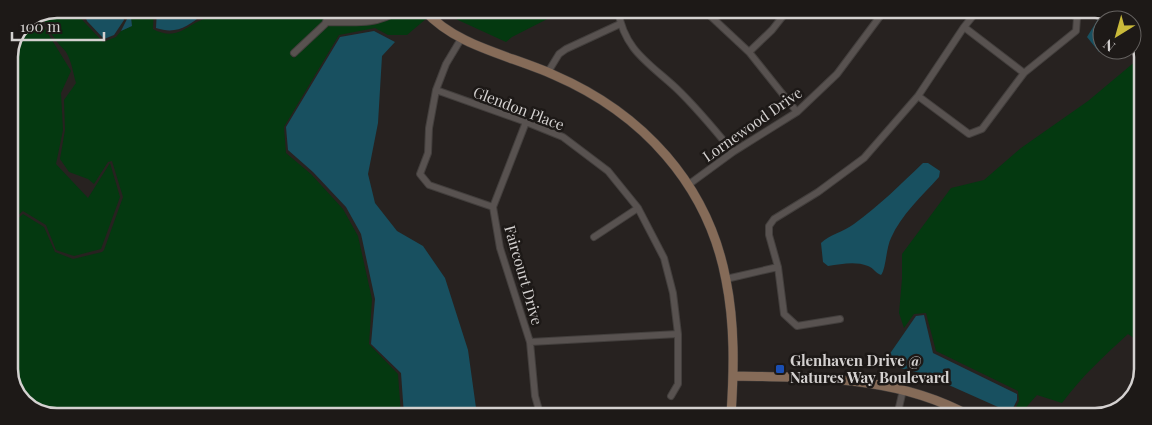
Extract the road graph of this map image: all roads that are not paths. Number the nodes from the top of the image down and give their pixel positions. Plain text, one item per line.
1 (325, 18) edge
2 (342, 18) edge
3 (384, 18) edge
4 (431, 18) edge
5 (619, 18) edge
6 (713, 18) edge
7 (781, 18) edge
8 (879, 18) edge
9 (971, 18) edge
10 (1077, 18) edge
11 (620, 24) junction
12 (964, 27) junction
13 (461, 38) junction
14 (749, 52) junction
15 (294, 53) dead end
16 (548, 72) junction
17 (1024, 73) junction
18 (436, 90) junction
19 (918, 96) junction
20 (797, 112) junction
21 (526, 122) junction
22 (733, 152) junction
23 (688, 185) junction
24 (493, 208) junction
25 (638, 208) junction
26 (594, 237) dead end
27 (778, 266) junction
28 (726, 279) junction
29 (840, 319) dead end
30 (678, 334) junction
31 (530, 342) junction
32 (733, 376) junction
33 (904, 390) junction
34 (671, 396) dead end
35 (538, 408) edge
36 (731, 408) edge
37 (899, 408) edge
38 (953, 408) edge

1 - 15 street
2 - 3 street
4 - 13 street
5 - 11 street
6 - 14 street
7 - 14 street
8 - 20 street, Lornewood Drive
9 - 12 street
10 - 17 street
11 - 16 street
11 - 22 street
12 - 17 street
12 - 19 street
13 - 16 street
13 - 18 street
14 - 20 street
16 - 23 street
17 - 19 street
18 - 21 street, Glendon Place
18 - 24 street
19 - 27 street
20 - 22 street, Lornewood Drive
21 - 24 street, Faircourt Drive
21 - 25 street, Glendon Place
22 - 23 street, Lornewood Drive
23 - 28 street
24 - 31 street, Faircourt Drive
25 - 26 street
25 - 30 street, Glendon Place
27 - 28 street
27 - 29 street
28 - 32 street
30 - 31 street
30 - 34 street, Glendon Place
31 - 35 street, Faircourt Drive
32 - 33 street
32 - 36 street
33 - 37 street
33 - 38 street

